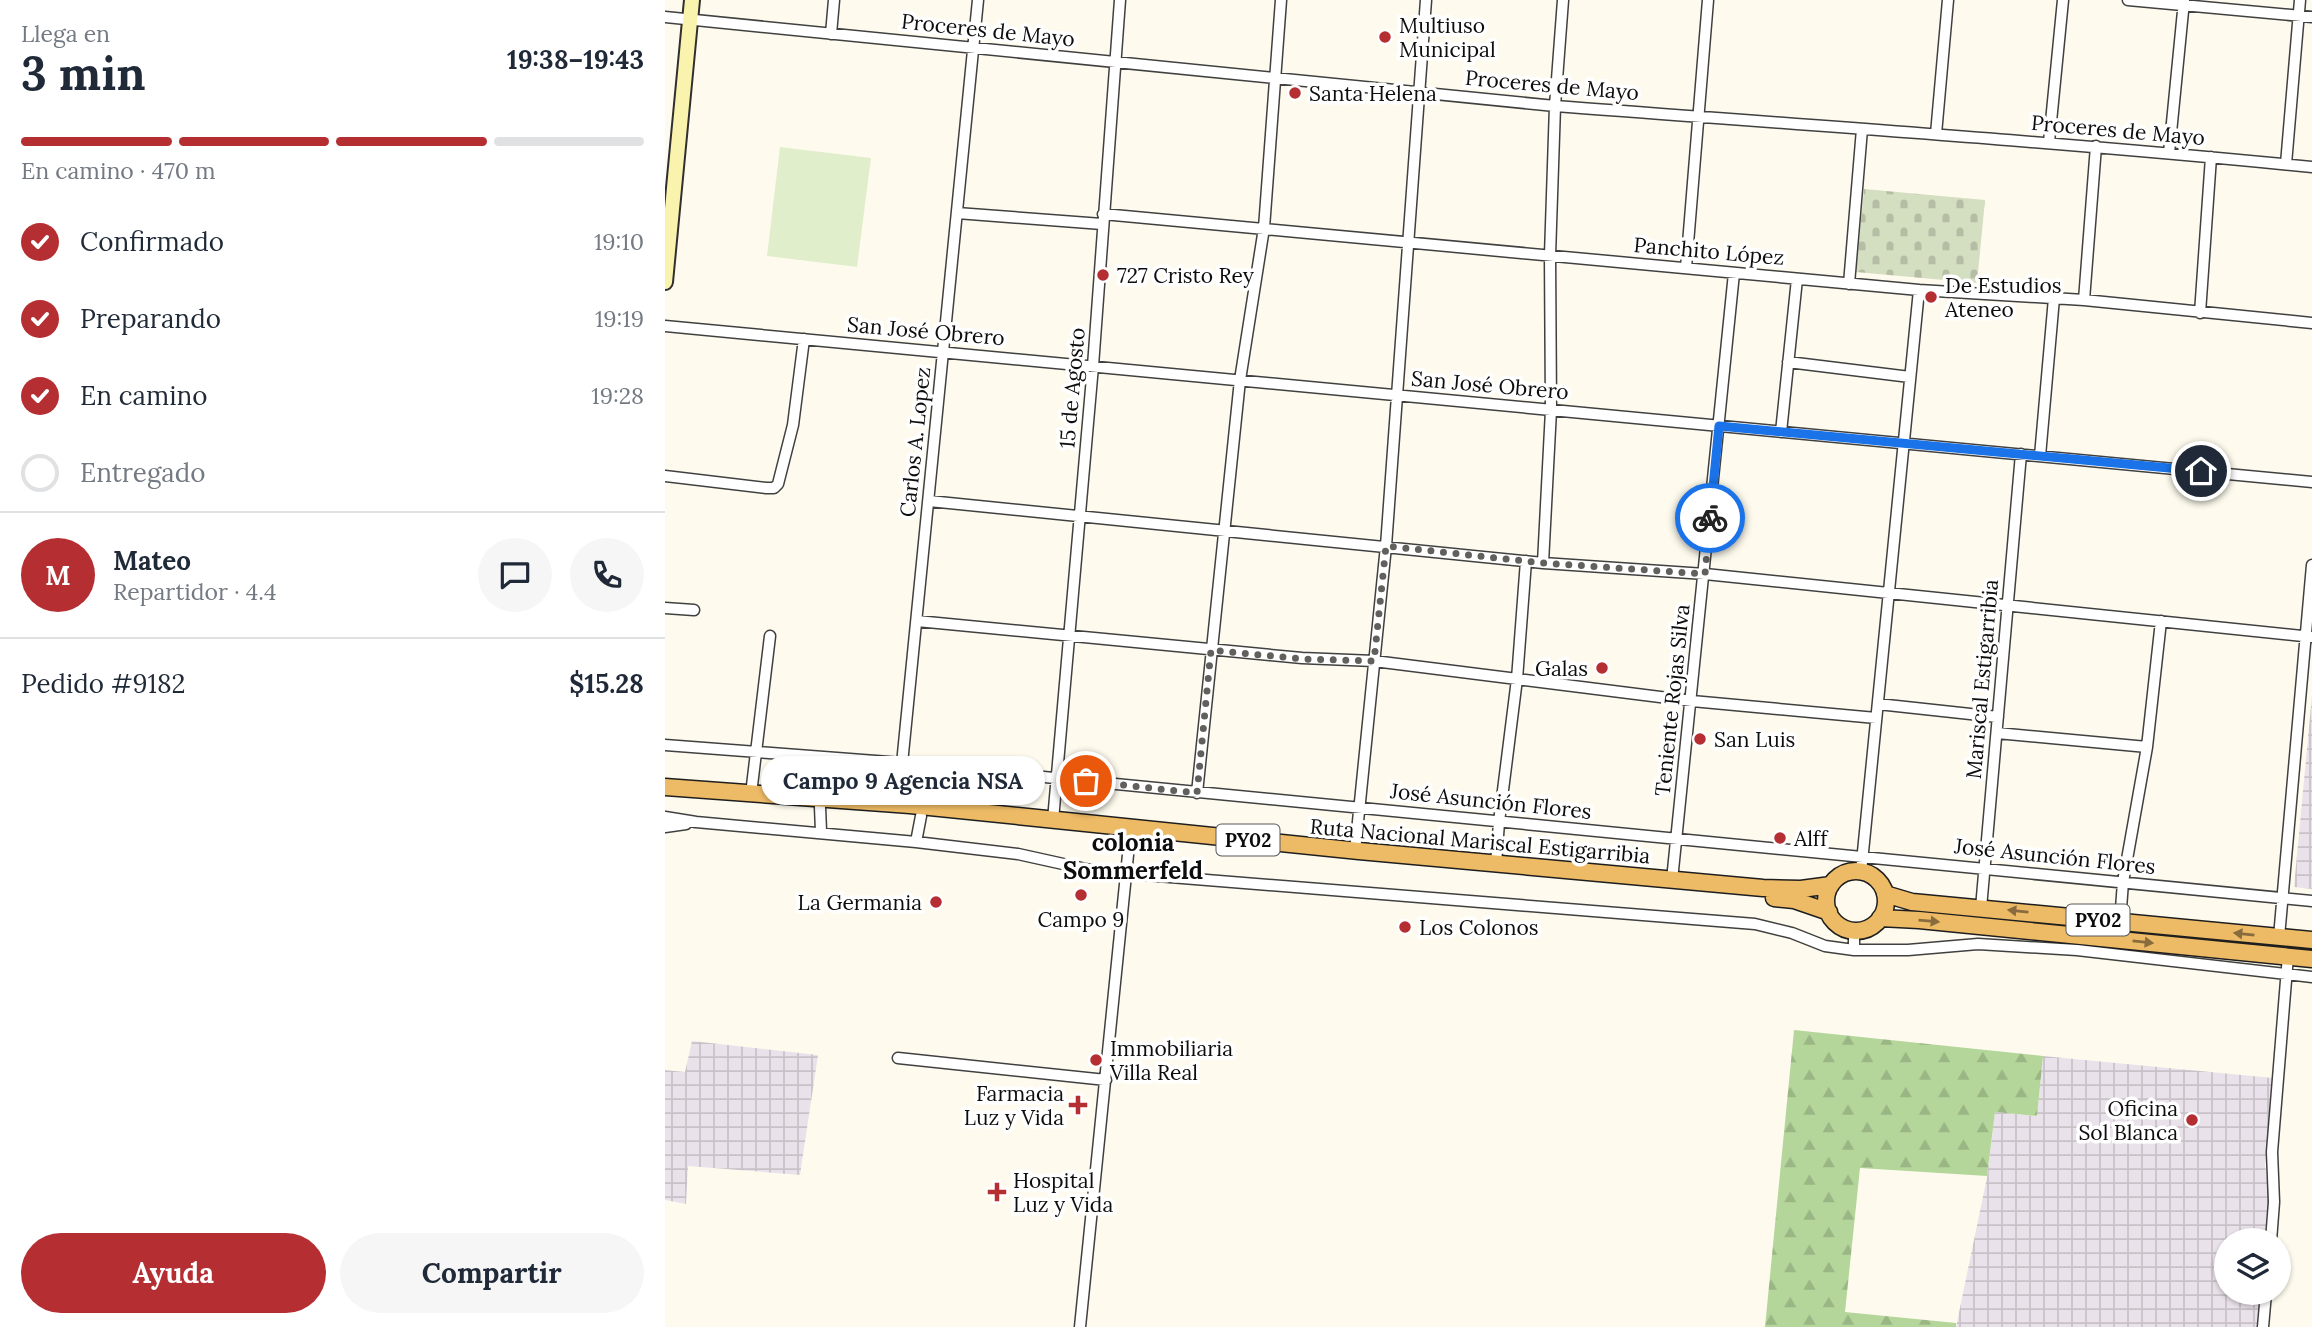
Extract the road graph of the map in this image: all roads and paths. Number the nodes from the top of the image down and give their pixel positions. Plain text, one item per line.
1 (692, 0) edge
2 (834, 0) edge
3 (978, 0) edge
4 (1120, 0) edge
5 (1282, 0) edge
6 (1426, 0) edge
7 (1563, 0) edge
8 (1707, 0) edge
9 (1948, 0) edge
10 (2063, 0) edge
11 (2128, 0) edge
12 (2300, 0) edge
13 (2184, 3) edge
14 (2299, 16) junction
15 (665, 17) edge
16 (2312, 18) edge
17 (690, 20) junction
18 (831, 34) junction
19 (973, 48) junction
20 (1115, 62) junction
21 (1275, 78) junction
22 (1420, 92) junction
23 (1555, 106) junction
24 (1698, 118) junction
25 (1862, 129) junction
26 (1936, 134) junction
27 (2049, 142) junction
28 (2096, 146) junction
29 (2169, 153) junction
30 (2211, 157) junction
31 (671, 161) edge
32 (2286, 164) junction
33 (2312, 167) edge
34 (957, 213) junction
35 (1103, 219) junction
36 (1264, 228) junction
37 (1408, 242) junction
38 (1550, 255) junction
39 (1686, 268) junction
40 (1734, 273) junction
41 (1797, 279) junction
42 (665, 282) edge
43 (1849, 284) junction
44 (1919, 290) junction
45 (2054, 298) junction
46 (2084, 300) junction
47 (2200, 313) junction
48 (2312, 323) edge
49 (665, 326) edge
50 (804, 339) junction
51 (944, 352) junction
52 (1788, 362) junction
53 (1093, 366) junction
54 (1910, 377) junction
55 (1240, 380) junction
56 (1398, 395) junction
57 (1551, 410) junction
58 (1719, 426) junction
59 (1781, 432) junction
60 (1903, 443) junction
61 (2021, 454) junction
62 (2040, 456) junction
63 (665, 476) edge
64 (2312, 482) edge
65 (929, 501) junction
66 (1080, 515) junction
67 (1223, 530) junction
68 (1386, 546) junction
69 (1526, 561) junction
70 (1543, 563) junction
71 (2312, 565) edge
72 (1705, 574) junction
73 (1889, 593) junction
74 (2008, 605) junction
75 (665, 608) edge
76 (694, 610) dead end
77 (917, 621) junction
78 (2161, 621) junction
79 (769, 636) dead end
80 (1070, 636) junction
81 (2309, 636) edge
82 (1211, 650) junction
83 (1374, 661) junction
84 (1517, 679) junction
85 (1692, 701) junction
86 (1878, 704) junction
87 (1998, 717) junction
88 (1876, 718) junction
89 (1997, 733) junction
90 (665, 745) edge
91 (2147, 747) junction
92 (757, 752) junction
93 (902, 763) junction
94 (1058, 778) junction
95 (665, 787) edge
96 (1197, 793) junction
97 (751, 794) junction
98 (665, 796) edge
99 (898, 804) junction
100 (820, 807) junction
101 (1360, 808) junction
102 (921, 816) junction
103 (665, 817) edge
104 (1053, 821) junction
105 (697, 822) junction
106 (1499, 822) junction
107 (665, 827) edge
108 (821, 831) junction
109 (1130, 835) junction
110 (1677, 839) junction
111 (916, 842) junction
112 (1355, 851) junction
113 (1496, 864) junction
114 (1862, 864) junction
115 (1985, 869) junction
116 (1125, 872) junction
117 (1672, 880) junction
118 (2123, 882) junction
119 (1831, 885) junction
120 (1885, 894) junction
121 (2282, 899) junction
122 (2312, 901) edge
123 (1981, 908) junction
124 (1829, 912) junction
125 (1880, 918) junction
126 (2120, 922) junction
127 (1854, 931) junction
128 (2279, 937) junction
129 (2312, 940) edge
130 (1854, 950) junction
131 (2312, 959) edge
132 (2288, 965) junction
133 (2312, 977) edge
134 (898, 1058) dead end
135 (1106, 1080) junction
136 (2272, 1228) edge
137 (2265, 1305) edge
138 (1080, 1327) edge
139 (2263, 1327) edge

1 - 17 main road
2 - 18 street
3 - 19 street, Carlos A. Lopez
4 - 20 street, 15 de Agosto
5 - 21 street
6 - 22 street
7 - 23 street
8 - 24 street
9 - 26 street
10 - 27 street
11 - 13 street
12 - 14 street
13 - 14 street
13 - 29 street
14 - 16 street
14 - 32 street
15 - 17 street, Proceres de Mayo
17 - 18 street, Proceres de Mayo
17 - 31 main road
18 - 19 street, Proceres de Mayo
19 - 20 street, Proceres de Mayo
19 - 34 street, Carlos A. Lopez
20 - 21 street, Proceres de Mayo
20 - 35 street, 15 de Agosto
21 - 22 street, Proceres de Mayo
21 - 36 street
22 - 23 street, Proceres de Mayo
22 - 37 street
23 - 24 street, Proceres de Mayo
23 - 38 street
24 - 25 street, Proceres de Mayo
24 - 39 street
25 - 26 street, Proceres de Mayo
25 - 43 street
26 - 27 street, Proceres de Mayo
27 - 28 street, Proceres de Mayo
28 - 29 street, Proceres de Mayo
28 - 46 street
29 - 30 street, Proceres de Mayo
30 - 32 street, Proceres de Mayo
30 - 47 street
31 - 42 main road
32 - 33 street, Proceres de Mayo
34 - 35 street, Panchito López
34 - 51 street, Carlos A. Lopez
35 - 36 street, Panchito López
35 - 53 street, 15 de Agosto
36 - 37 street, Panchito López
36 - 55 street
37 - 38 street, Panchito López
37 - 56 street
38 - 39 street, Panchito López
38 - 57 street
39 - 40 street, Panchito López
40 - 41 street, Panchito López
40 - 58 street, Teniente Rojas Silva
41 - 43 street, Panchito López
41 - 52 street
43 - 44 street, Panchito López
44 - 45 street, Panchito López
44 - 54 street
45 - 46 street, Panchito López
45 - 62 street
46 - 47 street, Panchito López
47 - 48 street, Panchito López
49 - 50 street, San José Obrero
50 - 51 street, San José Obrero
50 - 63 street
51 - 53 street, San José Obrero
51 - 65 street, Carlos A. Lopez
52 - 54 street
52 - 59 street
53 - 55 street, San José Obrero
53 - 66 street, 15 de Agosto
54 - 60 street
55 - 56 street, San José Obrero
55 - 67 street
56 - 57 street, San José Obrero
56 - 68 street
57 - 58 street, San José Obrero
57 - 70 street
58 - 59 street, San José Obrero
58 - 72 street, Teniente Rojas Silva
59 - 60 street, San José Obrero
60 - 61 street, San José Obrero
60 - 73 street
61 - 62 street, San José Obrero
61 - 74 street, Mariscal Estigarribia
62 - 64 street, San José Obrero
65 - 66 street
65 - 77 street, Carlos A. Lopez
66 - 67 street
66 - 80 street, 15 de Agosto
67 - 68 street
67 - 82 street
68 - 69 street
68 - 83 street
69 - 70 street
69 - 84 street
70 - 72 street
71 - 81 street
72 - 73 street
72 - 85 street, Teniente Rojas Silva
73 - 74 street
73 - 86 street
74 - 78 street
74 - 87 street, Mariscal Estigarribia
75 - 76 street
77 - 80 street
77 - 93 street, Carlos A. Lopez
78 - 81 street
78 - 91 street
79 - 92 street
80 - 82 street
80 - 94 street, 15 de Agosto
81 - 121 street
82 - 83 street
82 - 96 street
83 - 84 street
83 - 101 street
84 - 85 street
84 - 106 street
85 - 88 street
85 - 110 street, Teniente Rojas Silva
86 - 87 street
86 - 88 street
87 - 89 street, Mariscal Estigarribia
88 - 114 street
89 - 91 street
89 - 115 street, Mariscal Estigarribia
90 - 92 street, José Asunción Flores
91 - 118 street
92 - 93 street, José Asunción Flores
92 - 97 street
93 - 94 street, José Asunción Flores
93 - 99 street, Carlos A. Lopez
94 - 96 street, José Asunción Flores
94 - 104 street, 15 de Agosto
95 - 97 highway, Ruta Nacional Mariscal Estigarribia / PY02
96 - 101 street, José Asunción Flores
97 - 99 highway, Ruta Nacional Mariscal Estigarribia / PY02
98 - 100 highway, Ruta Nacional Mariscal Estigarribia / PY02
99 - 104 highway, Ruta Nacional Mariscal Estigarribia / PY02
100 - 102 highway, Ruta Nacional Mariscal Estigarribia / PY02
100 - 108 street
101 - 106 street, José Asunción Flores
101 - 112 street
102 - 109 highway, Ruta Nacional Mariscal Estigarribia / PY02
102 - 111 street
103 - 105 street
104 - 112 highway, Ruta Nacional Mariscal Estigarribia / PY02
105 - 107 street
105 - 108 street
106 - 110 street, José Asunción Flores
106 - 113 street
108 - 111 street
109 - 116 street
109 - 124 highway, Ruta Nacional Mariscal Estigarribia / PY02
110 - 114 street, José Asunción Flores
110 - 117 street, Teniente Rojas Silva
111 - 116 street
112 - 113 highway, Ruta Nacional Mariscal Estigarribia / PY02
113 - 117 highway, Ruta Nacional Mariscal Estigarribia / PY02
114 - 115 street, José Asunción Flores
114 - 119 highway, PY02
114 - 120 highway, PY02
115 - 118 street, José Asunción Flores
115 - 123 street, Mariscal Estigarribia
116 - 130 street
116 - 135 street
117 - 119 highway, Ruta Nacional Mariscal Estigarribia / PY02
118 - 121 street, José Asunción Flores
118 - 126 street
119 - 124 highway
120 - 123 highway, PY02
120 - 125 highway
121 - 122 street, José Asunción Flores
121 - 128 street
126 -> 123 highway, PY02
124 - 127 highway, PY02
125 - 127 highway, PY02
125 -> 132 highway, PY02
128 -> 126 highway, PY02
127 - 130 street
128 - 129 highway, PY02
130 - 132 street
131 - 132 highway, PY02
132 - 133 street
132 - 136 street
134 - 135 street
135 - 138 street
137 - 139 street

